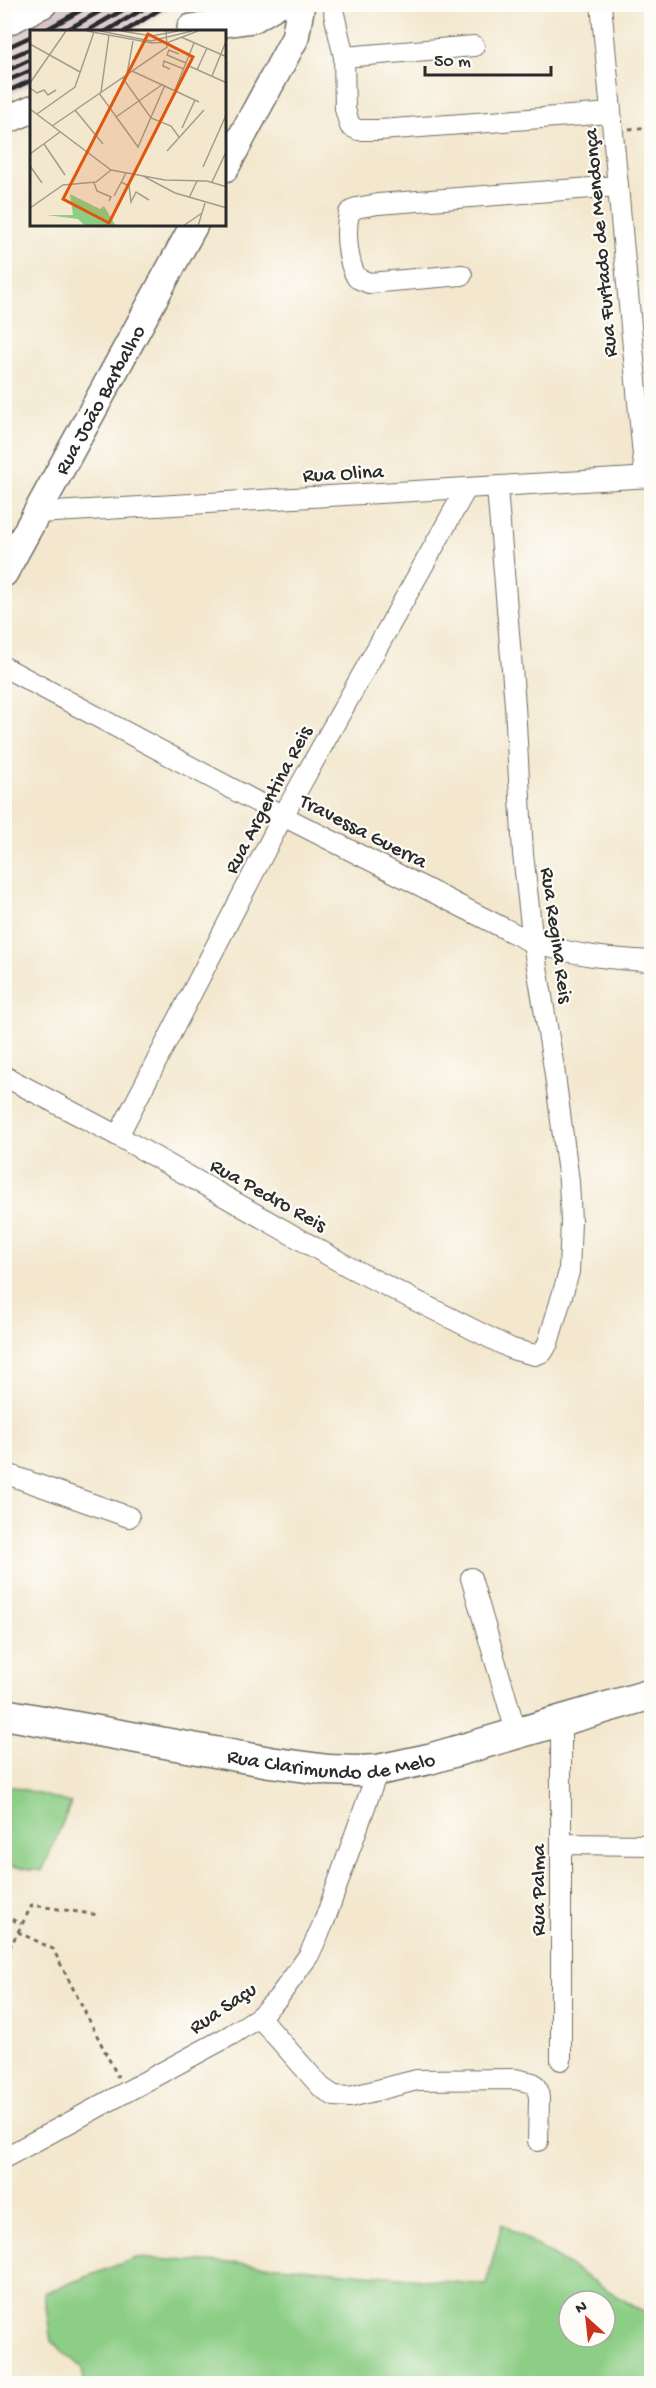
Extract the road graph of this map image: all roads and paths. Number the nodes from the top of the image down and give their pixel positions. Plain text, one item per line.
1 (43, 4) edge
2 (230, 4) edge
3 (278, 4) edge
4 (302, 4) edge
5 (601, 4) edge
6 (334, 14) dead end
7 (4, 23) edge
8 (188, 30) edge
9 (474, 46) dead end
10 (344, 57) junction
11 (30, 110) edge
12 (611, 113) junction
13 (4, 121) edge
14 (226, 166) edge
15 (618, 186) junction
16 (193, 226) edge
17 (462, 275) dead end
18 (648, 477) edge
19 (497, 488) junction
20 (466, 489) junction
21 (38, 513) junction
22 (4, 573) edge
23 (4, 667) edge
24 (283, 816) junction
25 (533, 943) junction
26 (651, 961) edge
27 (4, 1076) edge
28 (118, 1136) junction
29 (512, 1349) joint
30 (4, 1473) edge
31 (129, 1517) dead end
32 (471, 1578) dead end
33 (651, 1694) edge
34 (4, 1714) edge
35 (561, 1721) junction
36 (517, 1735) junction
37 (378, 1770) junction
38 (561, 1844) junction
39 (651, 1845) edge
40 (4, 1915) edge
41 (98, 1915) dead end
42 (22, 1924) junction
43 (18, 1932) junction
44 (5, 1956) edge
45 (259, 2017) junction
46 (561, 2060) dead end
47 (125, 2092) junction
48 (538, 2141) dead end
49 (4, 2158) edge

1 - 7 street
2 - 8 street
3 - 8 street
4 - 14 street
5 - 12 street, Rua Furtado de Mendonça
6 - 10 street
9 - 10 street
10 - 12 street
11 - 13 street
12 - 15 street, Rua Furtado de Mendonça
15 - 17 street
15 - 18 street, Rua Furtado de Mendonça
16 - 21 street, Rua João Barbalho
18 - 19 street, Rua Olina
19 - 20 street, Rua Olina
19 - 25 street, Rua Regina Reis
20 - 21 street, Rua Olina
20 - 24 street, Rua Argentina Reis
21 - 22 street, Rua João Barbalho
23 - 24 street, Travessa Guerra
24 - 25 street, Travessa Guerra
24 - 28 street, Rua Argentina Reis
25 - 26 street, Travessa Guerra
25 - 29 street, Rua Regina Reis
27 - 28 street, Rua Pedro Reis
28 - 29 street, Rua Pedro Reis
30 - 31 street
32 - 36 street
33 - 35 main road, Rua Clarimundo de Melo
34 - 37 main road, Rua Clarimundo de Melo
35 - 36 main road, Rua Clarimundo de Melo
35 - 38 street, Rua Palma
36 - 37 main road, Rua Clarimundo de Melo
37 - 45 street, Rua Saçu
38 - 39 street
38 - 46 street, Rua Palma
40 - 42 path
41 - 42 path
42 - 43 path
43 - 44 path
43 - 47 path
45 - 47 street, Rua Saçu
45 - 48 street
47 - 49 street, Rua Saçu

